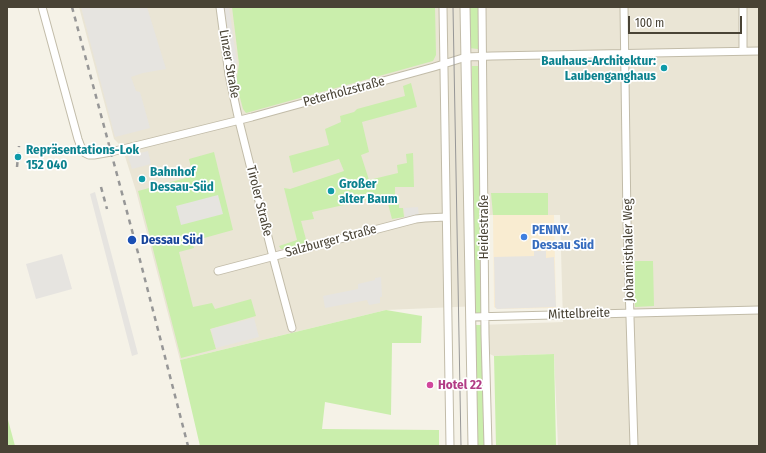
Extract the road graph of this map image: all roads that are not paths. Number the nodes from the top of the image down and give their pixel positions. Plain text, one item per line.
1 (42, 7) edge
2 (220, 7) edge
3 (443, 7) edge
4 (465, 7) edge
5 (482, 7) edge
6 (624, 7) edge
7 (743, 7) edge
8 (743, 51) junction
9 (759, 51) edge
10 (625, 53) junction
11 (482, 56) junction
12 (466, 58) junction
13 (443, 65) junction
14 (239, 121) junction
15 (446, 217) junction
16 (273, 257) junction
17 (218, 271) dead end
18 (759, 310) edge
19 (630, 313) junction
20 (471, 317) junction
21 (485, 317) junction
22 (292, 328) dead end
23 (450, 446) edge
24 (473, 446) edge
25 (488, 446) edge
26 (634, 446) edge

1 - 14 street, Peterholzstraße
2 - 14 street, Linzer Straße
3 - 13 street
4 - 12 street, Heidestraße
5 - 11 street, Heidestraße
6 - 10 street, Johannisthaler Weg
7 - 8 street
8 - 9 street, Peterholzstraße
8 - 10 street, Peterholzstraße
10 - 11 street, Peterholzstraße
10 - 19 street, Johannisthaler Weg
11 - 12 street, Peterholzstraße
11 - 21 street, Heidestraße
12 - 13 street, Peterholzstraße
12 - 20 street, Heidestraße
13 - 14 street, Peterholzstraße
13 - 15 street
14 - 16 street, Tiroler Straße
15 - 16 street, Salzburger Straße
15 - 23 street
16 - 17 street, Salzburger Straße
16 - 22 street, Tiroler Straße
18 - 19 street, Mittelbreite
19 - 21 street, Mittelbreite
19 - 26 street, Johannisthaler Weg
20 - 21 street, Mittelbreite
20 - 24 street, Heidestraße
21 - 25 street, Heidestraße

